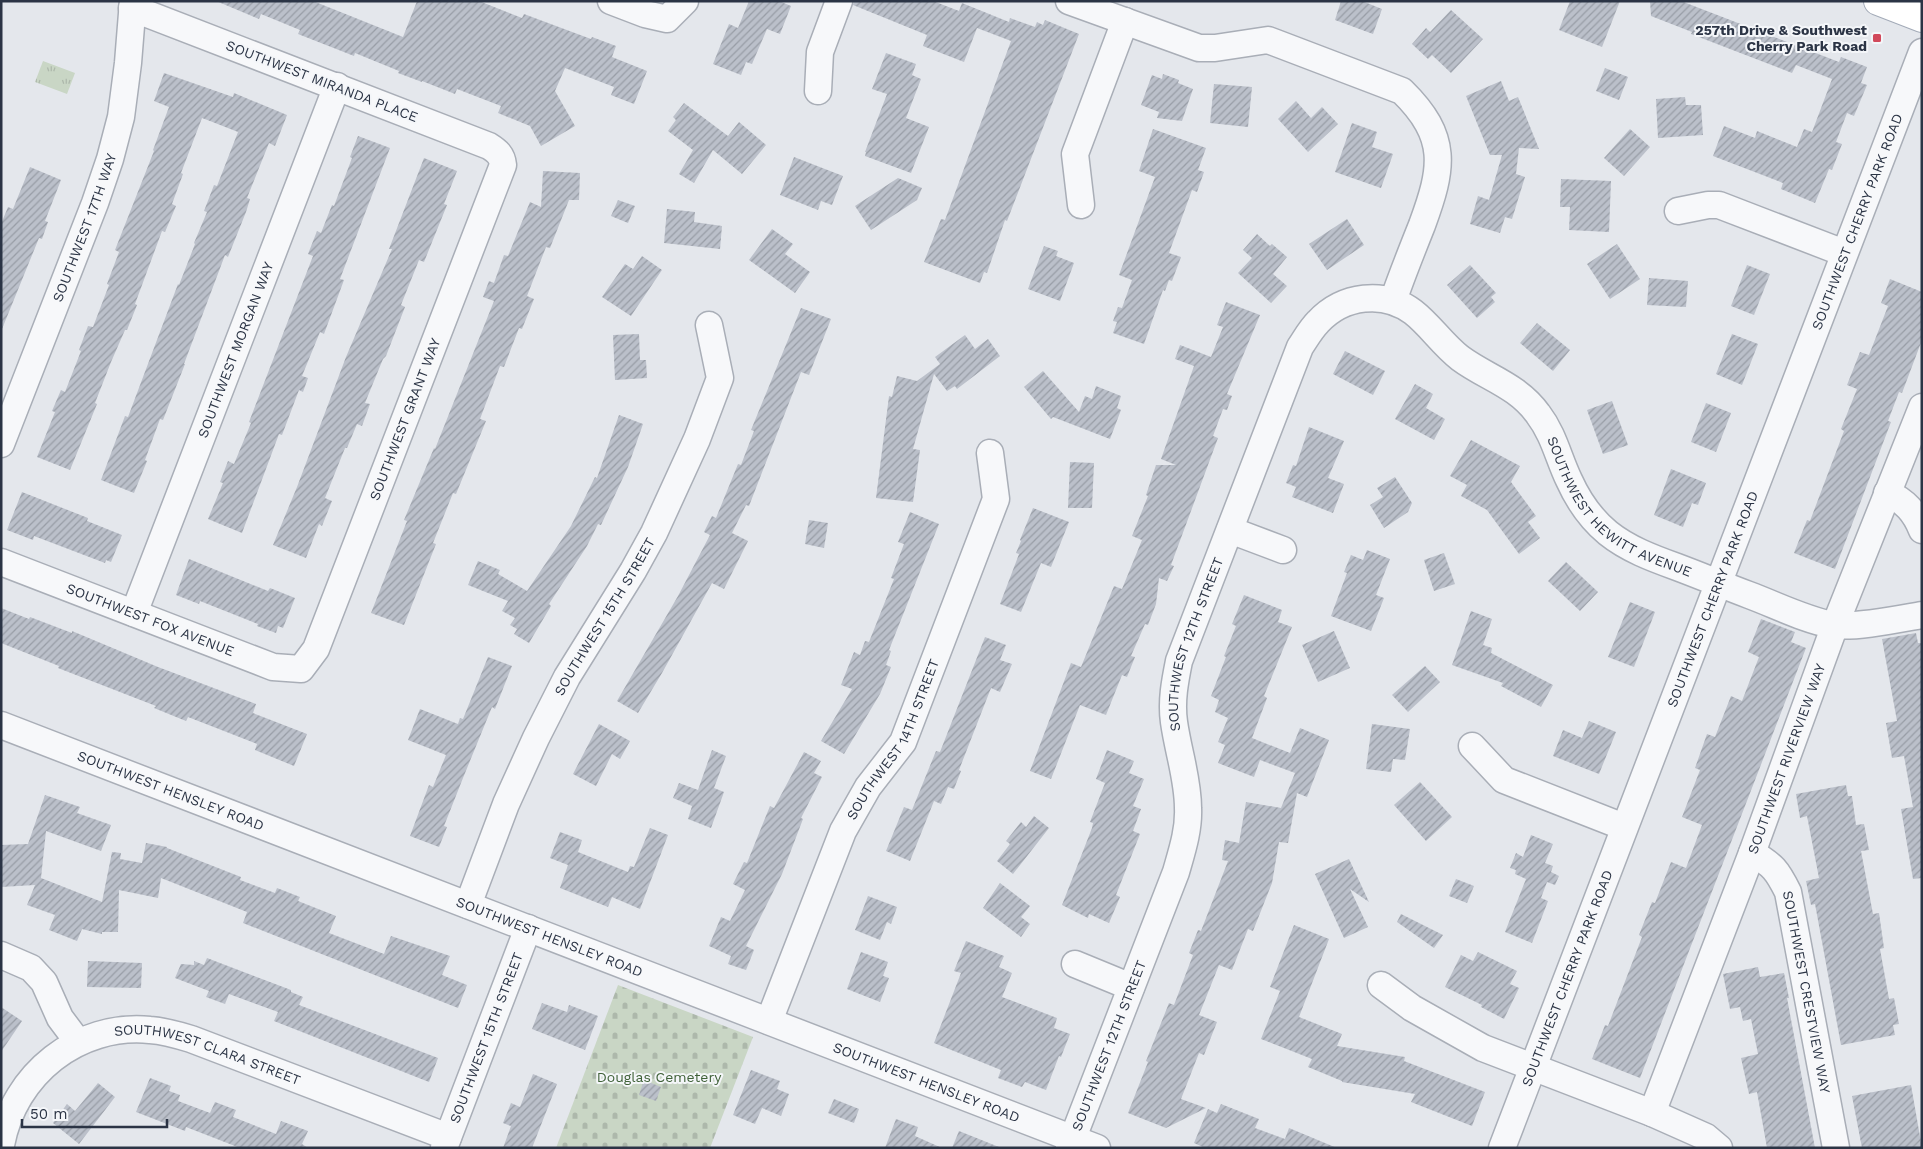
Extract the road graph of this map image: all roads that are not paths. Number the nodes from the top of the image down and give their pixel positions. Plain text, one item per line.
1 (612, 1) edge
2 (839, 1) edge
3 (1070, 1) edge
4 (1878, 1) edge
5 (132, 5) edge
6 (676, 10) edge
7 (1922, 18) edge
8 (1126, 22) junction
9 (1922, 52) edge
10 (337, 86) junction
11 (818, 91) dead end
12 (503, 165) joint
13 (1082, 205) dead end
14 (1678, 211) dead end
15 (1844, 253) junction
16 (1393, 301) junction
17 (709, 325) dead end
18 (1922, 406) edge
19 (1, 444) edge
20 (990, 453) dead end
21 (1887, 493) junction
22 (1230, 530) junction
23 (1922, 530) edge
24 (1283, 550) dead end
25 (1, 562) edge
26 (1718, 583) junction
27 (134, 613) junction
28 (1922, 615) edge
29 (1835, 625) junction
30 (301, 669) joint
31 (1, 725) edge
32 (1472, 746) dead end
33 (1624, 827) junction
34 (1752, 853) junction
35 (468, 905) junction
36 (528, 928) junction
37 (1, 956) edge
38 (1075, 964) dead end
39 (1381, 985) dead end
40 (1131, 987) junction
41 (769, 1021) junction
42 (78, 1042) junction
43 (1533, 1068) junction
44 (1652, 1113) junction
45 (446, 1143) edge
46 (1071, 1143) edge
47 (1, 1145) edge
48 (1097, 1148) edge
49 (1502, 1148) edge
50 (1719, 1148) edge
51 (1836, 1148) edge

1 - 6 street
2 - 11 street
3 - 8 street
4 - 7 main road
5 - 10 street, SOUTHWEST MIRANDA PLACE
5 - 19 street, SOUTHWEST 17TH WAY
8 - 13 street
8 - 16 street
9 - 15 street, SOUTHWEST CHERRY PARK ROAD
10 - 12 street, SOUTHWEST MIRANDA PLACE
10 - 27 street, SOUTHWEST MORGAN WAY
12 - 30 street, SOUTHWEST GRANT WAY
14 - 15 street
15 - 26 street, SOUTHWEST CHERRY PARK ROAD
16 - 22 street, SOUTHWEST 12TH STREET
16 - 26 street, SOUTHWEST HEWITT AVENUE
17 - 35 street, SOUTHWEST 15TH STREET
18 - 21 street, SOUTHWEST RIVERVIEW WAY
20 - 41 street, SOUTHWEST 14TH STREET
21 - 23 street
21 - 29 street, SOUTHWEST RIVERVIEW WAY
22 - 24 street
22 - 40 street, SOUTHWEST 12TH STREET
25 - 27 street, SOUTHWEST FOX AVENUE
26 - 29 street, SOUTHWEST HEWITT AVENUE
26 - 33 street, SOUTHWEST CHERRY PARK ROAD
27 - 30 street, SOUTHWEST FOX AVENUE
28 - 29 street, SOUTHWEST HEWITT AVENUE
29 - 34 street, SOUTHWEST RIVERVIEW WAY
31 - 35 street, SOUTHWEST HENSLEY ROAD
32 - 33 street
33 - 43 street, SOUTHWEST CHERRY PARK ROAD
34 - 44 street, SOUTHWEST RIVERVIEW WAY
34 - 51 street, SOUTHWEST CRESTVIEW WAY
35 - 36 street, SOUTHWEST HENSLEY ROAD
36 - 41 street, SOUTHWEST HENSLEY ROAD
36 - 45 street, SOUTHWEST 15TH STREET
37 - 42 street
38 - 40 street
39 - 43 street
40 - 46 street, SOUTHWEST 12TH STREET
41 - 46 street, SOUTHWEST HENSLEY ROAD
42 - 45 street, SOUTHWEST CLARA STREET
42 - 47 street, SOUTHWEST CLARA STREET
43 - 44 street
43 - 49 street, SOUTHWEST CHERRY PARK ROAD
44 - 50 street
46 - 48 street, SOUTHWEST HENSLEY ROAD

